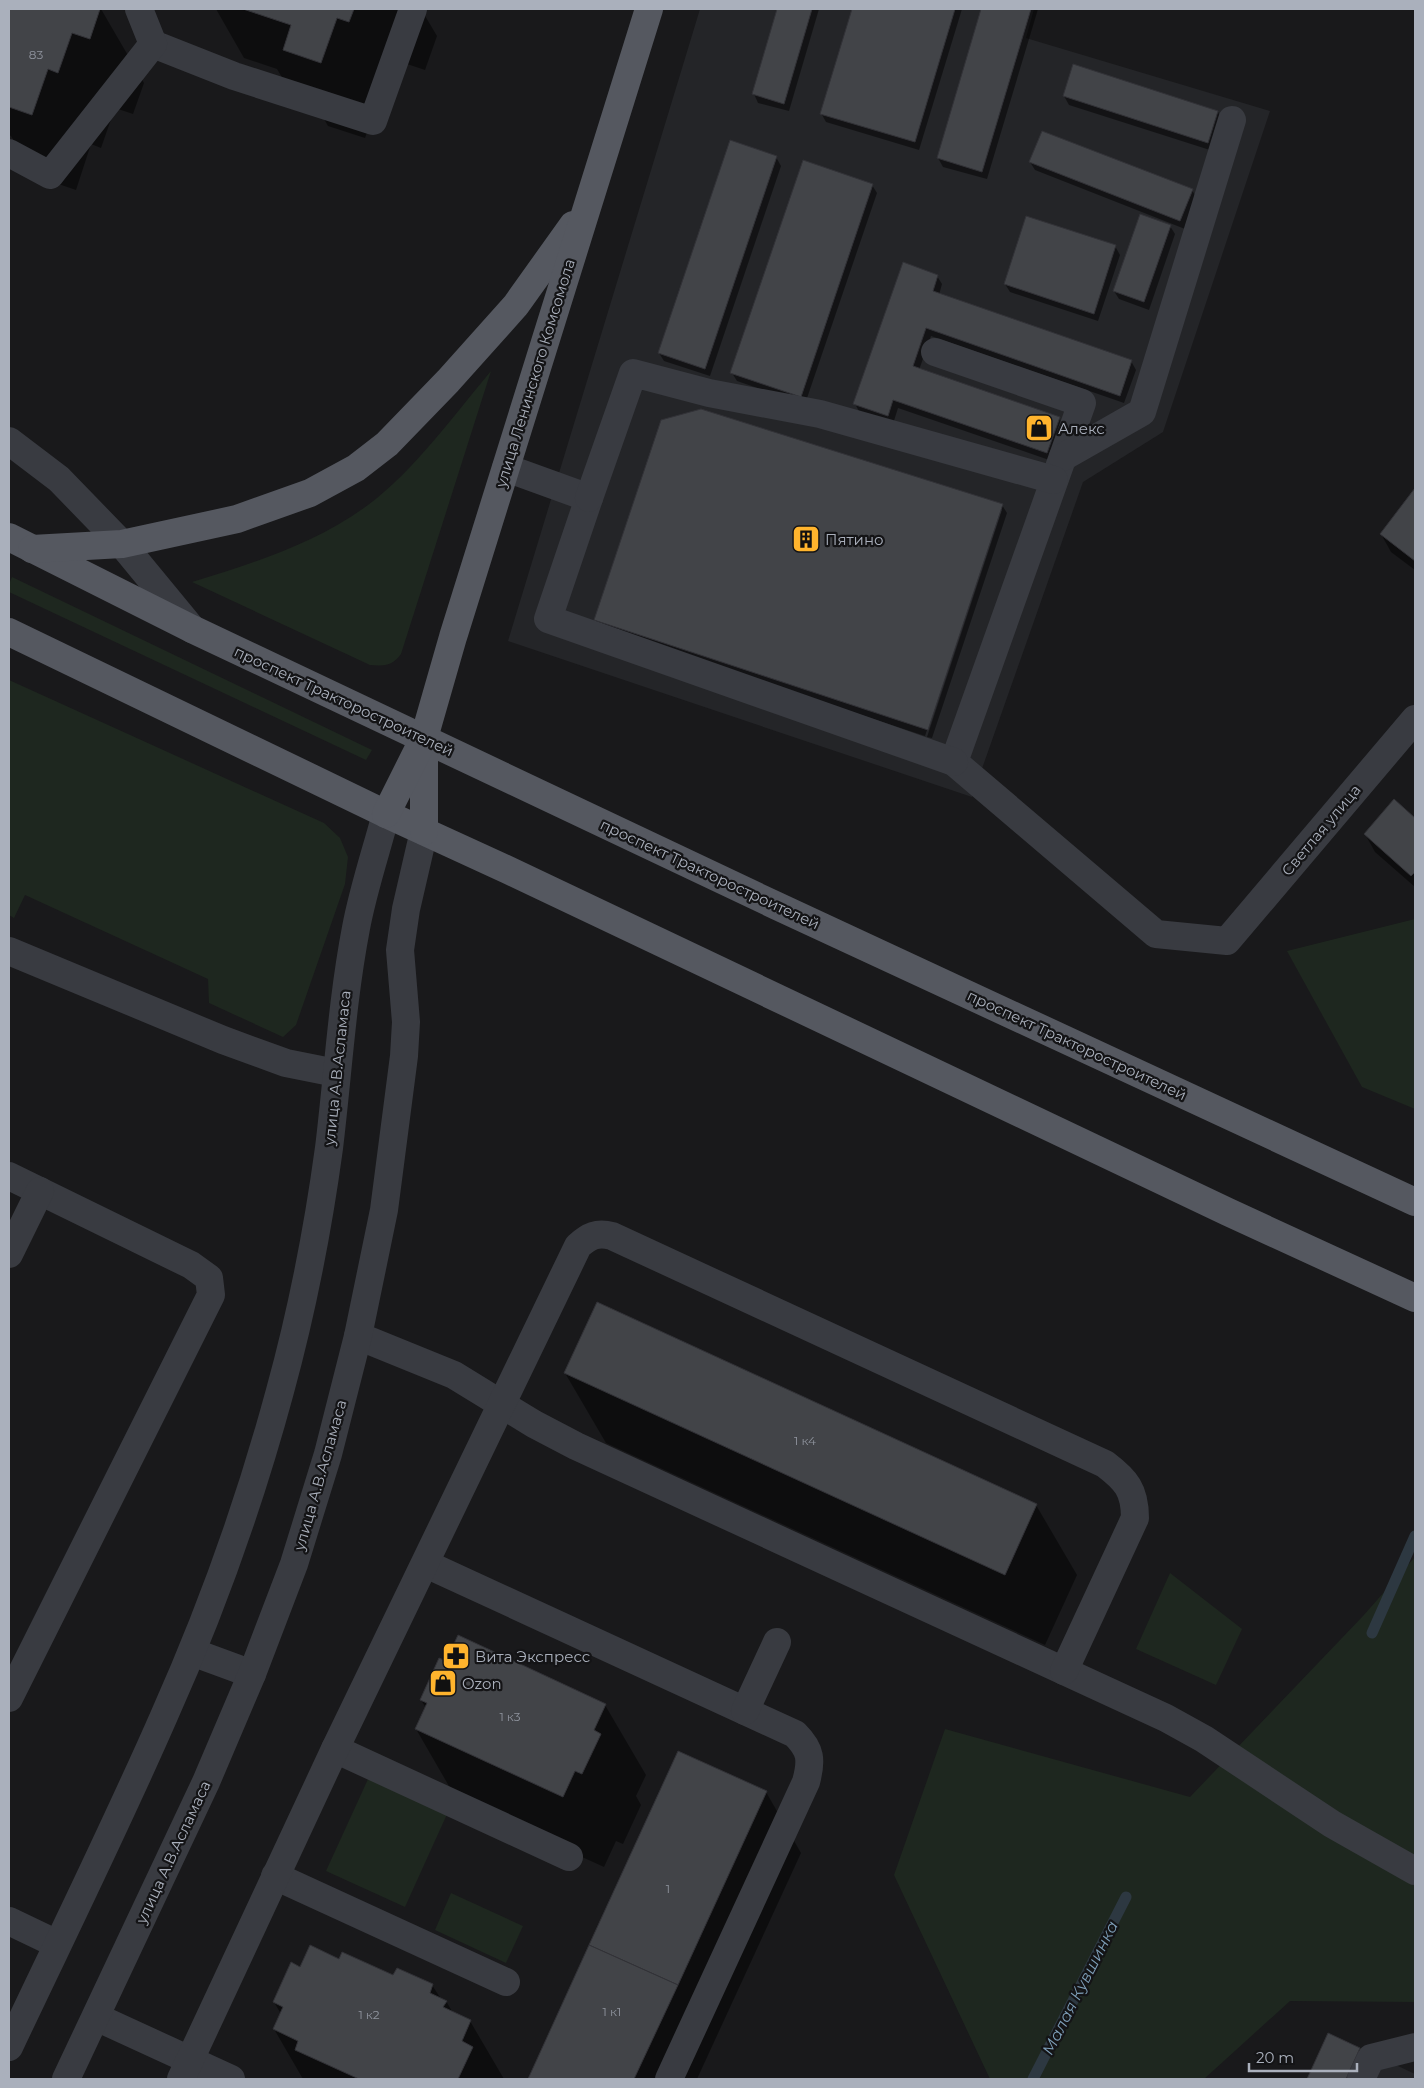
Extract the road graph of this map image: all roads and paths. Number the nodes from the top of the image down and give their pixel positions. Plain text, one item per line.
1 (139, 9) edge
2 (413, 9) edge
3 (649, 9) edge
4 (153, 44) junction
5 (1232, 120) dead end
6 (9, 152) edge
7 (586, 208) junction
8 (935, 352) dead end
9 (9, 441) edge
10 (506, 468) junction
11 (1058, 468) junction
12 (588, 498) junction
13 (20, 543) edge
14 (122, 544) junction
15 (192, 629) junction
16 (9, 632) edge
17 (1415, 719) edge
18 (424, 738) junction
19 (954, 762) junction
20 (386, 814) junction
21 (424, 831) junction
22 (9, 951) edge
23 (336, 1073) junction
24 (9, 1176) edge
25 (40, 1191) junction
26 (1415, 1202) edge
27 (9, 1254) edge
28 (1415, 1298) edge
29 (358, 1336) junction
30 (502, 1404) junction
31 (426, 1564) junction
32 (777, 1642) dead end
33 (192, 1652) junction
34 (1064, 1671) junction
35 (252, 1674) junction
36 (9, 1698) edge
37 (745, 1710) junction
38 (335, 1749) junction
39 (569, 1857) dead end
40 (1415, 1871) edge
41 (275, 1876) junction
42 (9, 1921) edge
43 (57, 1944) junction
44 (506, 1982) dead end
45 (96, 2017) junction
46 (9, 2047) edge
47 (1415, 2047) edge
48 (185, 2070) edge
49 (66, 2079) edge
50 (231, 2079) edge
51 (669, 2079) edge
52 (1361, 2079) edge

1 - 4 street
2 - 4 street
3 - 7 main road, улица Ленинского Комсомола
4 - 6 street
5 - 11 street
7 - 10 main road, улица Ленинского Комсомола
7 - 14 main road
8 - 11 street
9 - 14 street
10 - 12 street
10 - 18 main road, улица Ленинского Комсомола
11 - 12 street
11 - 19 street
12 - 19 street
13 - 14 main road
13 - 15 main road, проспект Тракторостроителей
14 - 15 street
15 - 18 main road, проспект Тракторостроителей
16 - 20 main road
17 - 19 street, Светлая улица
18 - 20 main road
18 - 21 main road
18 - 26 main road, проспект Тракторостроителей
20 - 21 main road
20 - 23 street, улица А.В.Асламаса
21 - 28 main road
21 - 29 street, улица А.В.Асламаса
22 - 23 street
23 - 33 street, улица А.В.Асламаса
24 - 25 street
25 - 27 street
25 - 36 street
29 - 30 street
29 - 35 street, улица А.В.Асламаса
30 - 31 street
30 - 34 street
30 - 34 street
31 - 37 street
31 - 38 street
32 - 37 street
33 - 35 street
33 - 43 street, улица А.В.Асламаса
34 - 40 street
35 - 45 street, улица А.В.Асламаса
37 - 51 street
38 - 39 street
38 - 41 street
41 - 44 street
41 - 48 street
42 - 43 street
43 - 46 street, улица А.В.Асламаса
45 - 48 street
45 - 49 street, улица А.В.Асламаса
47 - 52 street
48 - 50 street

